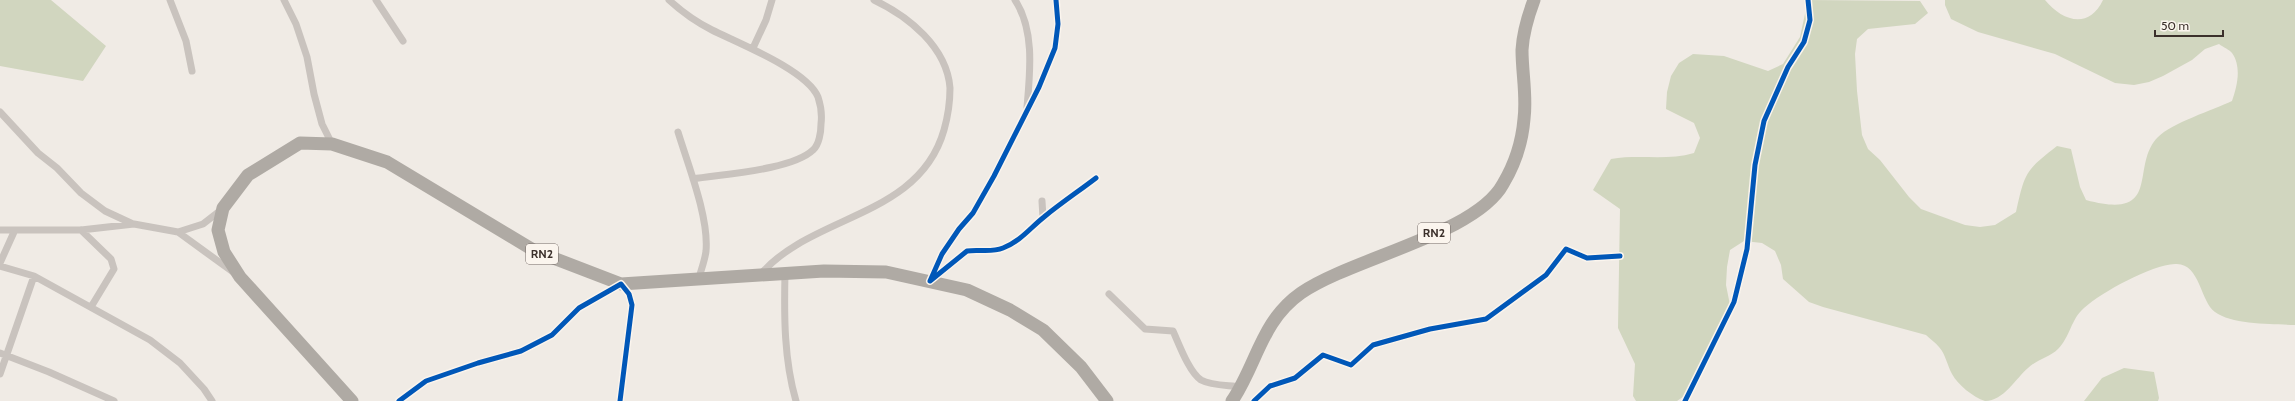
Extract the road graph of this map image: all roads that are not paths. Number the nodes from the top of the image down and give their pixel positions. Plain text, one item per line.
1 (170, 0) edge
2 (284, 0) edge
3 (376, 0) edge
4 (670, 0) edge
5 (772, 0) edge
6 (874, 0) edge
7 (1015, 0) edge
8 (1056, 0) edge
9 (1534, 0) edge
10 (1808, 0) edge
11 (403, 41) dead end
12 (753, 48) junction
13 (192, 71) dead end
14 (0, 112) edge
15 (1027, 112) junction
16 (678, 132) dead end
17 (332, 144) junction
18 (1096, 178) dead end
19 (693, 179) junction
20 (1042, 201) dead end
21 (223, 208) junction
22 (1043, 218) junction
23 (134, 224) junction
24 (0, 230) edge
25 (81, 230) junction
26 (14, 232) junction
27 (178, 232) junction
28 (1620, 256) dead end
29 (0, 263) edge
30 (0, 266) edge
31 (785, 273) junction
32 (761, 274) junction
33 (34, 276) junction
34 (240, 277) junction
35 (699, 278) junction
36 (930, 281) junction
37 (621, 284) junction
38 (1109, 294) dead end
39 (91, 307) junction
40 (3, 354) edge
41 (0, 374) edge
42 (1242, 387) junction
43 (402, 400) edge
44 (114, 401) edge
45 (212, 401) edge
46 (352, 401) edge
47 (620, 401) edge
48 (796, 401) edge
49 (1107, 401) edge
50 (1232, 401) edge
51 (1254, 401) edge
52 (1685, 401) edge

1 - 13 street
2 - 17 street
3 - 11 street
4 - 12 street
5 - 12 street
6 - 32 street
7 - 15 street
8 - 15 street
9 - 42 highway, RN2
10 - 52 street
12 - 19 street
14 - 23 street
15 - 36 street
16 - 19 street
17 - 21 highway, RN2
17 - 37 highway, RN2
18 - 22 street
19 - 35 street
20 - 22 street
21 - 27 street
21 - 34 highway, RN2
22 - 36 street
23 - 25 street
23 - 27 street
24 - 26 street
25 - 26 street
25 - 39 street
26 - 29 street
27 - 34 street
28 - 51 street
30 - 33 street
31 - 32 highway, RN2
31 - 36 highway, RN2
31 - 48 street
32 - 35 highway, RN2
33 - 39 street
33 - 40 street
34 - 46 highway, RN2
35 - 37 highway, RN2
36 - 49 highway, RN2
37 - 43 street
37 - 47 street
38 - 42 street
39 - 45 street
40 - 41 street
40 - 44 street
42 - 50 highway, RN2

